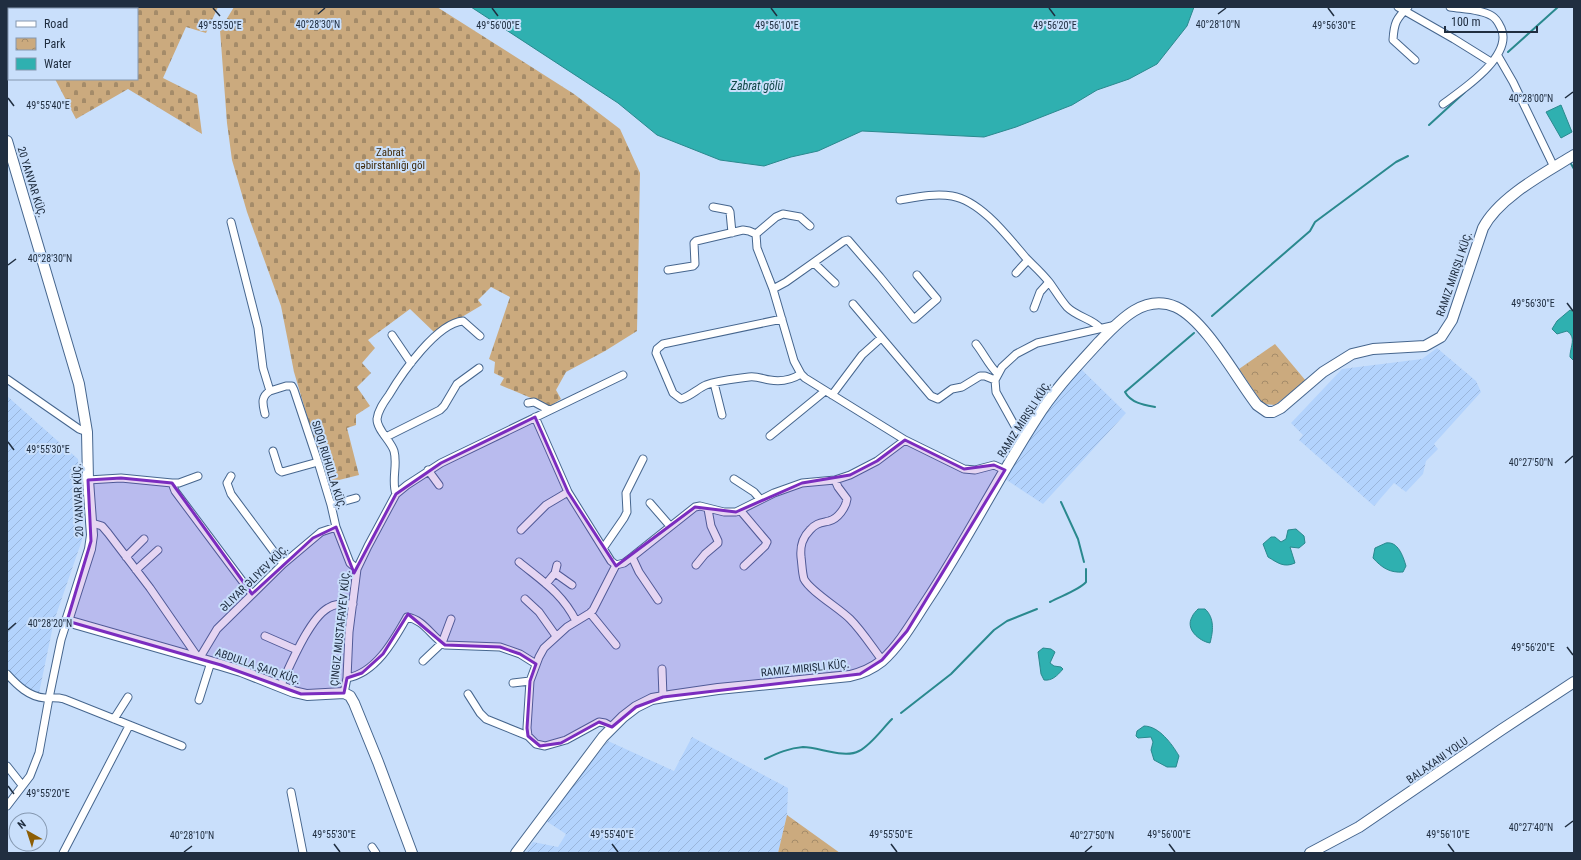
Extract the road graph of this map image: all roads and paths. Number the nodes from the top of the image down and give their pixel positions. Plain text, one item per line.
1 (1450, 7) edge
2 (1403, 8) edge
3 (1498, 56) junction
4 (1415, 60) dead end
5 (1491, 62) junction
6 (1443, 104) dead end
7 (7, 141) edge
8 (1574, 155) edge
9 (10, 157) edge
10 (1554, 167) junction
11 (900, 200) dead end
12 (713, 207) dead end
13 (231, 222) dead end
14 (810, 226) dead end
15 (732, 233) junction
16 (756, 234) junction
17 (1028, 260) junction
18 (814, 262) junction
19 (668, 270) dead end
20 (1016, 273) dead end
21 (918, 274) dead end
22 (1049, 282) junction
23 (835, 283) dead end
24 (774, 289) junction
25 (853, 304) dead end
26 (1034, 308) dead end
27 (782, 319) junction
28 (1116, 325) junction
29 (1100, 328) junction
30 (392, 335) dead end
31 (480, 336) dead end
32 (881, 338) junction
33 (976, 344) dead end
34 (411, 363) junction
35 (479, 368) dead end
36 (800, 374) junction
37 (623, 375) dead end
38 (997, 377) junction
39 (7, 379) edge
40 (714, 383) junction
41 (270, 391) junction
42 (825, 391) junction
43 (832, 395) junction
44 (528, 403) dead end
45 (549, 410) junction
46 (265, 414) dead end
47 (722, 415) dead end
48 (535, 417) junction
49 (87, 432) junction
50 (770, 436) dead end
51 (386, 437) junction
52 (1025, 437) junction
53 (905, 440) junction
54 (274, 451) dead end
55 (643, 458) dead end
56 (318, 462) junction
57 (428, 470) junction
58 (1006, 470) junction
59 (198, 476) dead end
60 (231, 476) dead end
61 (734, 479) dead end
62 (88, 480) junction
63 (835, 480) junction
64 (172, 483) junction
65 (439, 484) dead end
66 (568, 492) junction
67 (396, 494) junction
68 (356, 498) dead end
69 (760, 499) junction
70 (650, 503) dead end
71 (331, 505) junction
72 (708, 509) junction
73 (740, 510) junction
74 (92, 523) junction
75 (670, 526) junction
76 (336, 527) junction
77 (521, 530) dead end
78 (144, 539) dead end
79 (604, 547) junction
80 (158, 550) dead end
81 (126, 557) junction
82 (632, 557) junction
83 (519, 562) dead end
84 (283, 564) junction
85 (557, 565) dead end
86 (616, 565) junction
87 (696, 565) dead end
88 (744, 566) dead end
89 (357, 569) junction
90 (136, 570) junction
91 (555, 573) junction
92 (546, 584) junction
93 (572, 585) dead end
94 (252, 594) junction
95 (525, 599) dead end
96 (658, 600) dead end
97 (353, 604) junction
98 (590, 613) junction
99 (451, 619) dead end
100 (67, 621) junction
101 (576, 621) junction
102 (265, 636) dead end
103 (556, 636) junction
104 (442, 642) junction
105 (616, 645) dead end
106 (297, 650) junction
107 (199, 659) junction
108 (882, 660) junction
109 (423, 661) dead end
110 (211, 662) junction
111 (536, 664) junction
112 (662, 669) dead end
113 (7, 674) edge
114 (347, 678) junction
115 (530, 681) junction
116 (1574, 682) edge
117 (513, 683) dead end
118 (280, 687) junction
119 (344, 693) junction
120 (468, 694) dead end
121 (128, 697) dead end
122 (663, 697) junction
123 (49, 698) junction
124 (199, 700) dead end
125 (114, 719) junction
126 (129, 726) junction
127 (612, 728) junction
128 (528, 736) junction
129 (182, 746) dead end
130 (7, 766) edge
131 (22, 785) junction
132 (291, 792) dead end
133 (7, 806) edge
134 (63, 853) edge
135 (303, 853) edge
136 (412, 853) edge
137 (516, 853) edge
138 (1310, 853) edge

1 - 3 street
2 - 4 street
2 - 5 street
3 - 5 street
3 - 10 street
5 - 6 street
7 - 9 street, 20 YANVAR KÜÇ.
8 - 10 street, RAMIZ MIRIŞLI KÜÇ.
9 - 49 street, 20 YANVAR KÜÇ.
10 - 28 street, RAMIZ MIRIŞLI KÜÇ.
11 - 17 street
12 - 15 street
13 - 41 street
14 - 16 street
15 - 16 street
15 - 19 street
16 - 24 street
17 - 20 street
17 - 22 street
18 - 21 street
18 - 23 street
18 - 24 street
22 - 26 street
22 - 29 street
24 - 27 street
25 - 32 street
27 - 36 street
27 - 40 street
28 - 29 street
28 - 52 street, RAMIZ MIRIŞLI KÜÇ.
29 - 38 street
30 - 34 street
31 - 34 street
32 - 38 street
32 - 43 street
33 - 38 street
34 - 51 street
35 - 51 street
36 - 40 street
36 - 42 street
37 - 45 street, ÇINGIZ MUSTAFAYEV KÜÇ.
38 - 52 street
39 - 49 street
40 - 47 street
41 - 46 street
41 - 56 street, SIDQI RUHULLA KÜÇ.
42 - 43 street
42 - 50 street
43 - 53 street
44 - 45 street
45 - 48 street, ÇINGIZ MUSTAFAYEV KÜÇ.
48 - 57 street, ÇINGIZ MUSTAFAYEV KÜÇ.
48 - 66 street
49 - 62 street, 20 YANVAR KÜÇ.
51 - 67 street
52 - 58 street, RAMIZ MIRIŞLI KÜÇ.
53 - 58 street
53 - 63 street
54 - 56 street
55 - 79 street
56 - 71 street, SIDQI RUHULLA KÜÇ.
57 - 65 street
57 - 67 street, ÇINGIZ MUSTAFAYEV KÜÇ.
58 - 108 street, RAMIZ MIRIŞLI KÜÇ.
59 - 64 street
60 - 84 street
61 - 69 street
62 - 64 street
62 - 74 street, 20 YANVAR KÜÇ.
63 - 69 street
63 - 108 street
64 - 94 street
66 - 77 street
66 - 79 street
67 - 89 street, ÇINGIZ MUSTAFAYEV KÜÇ.
68 - 71 street
69 - 73 street
70 - 75 street
71 - 76 street, SIDQI RUHULLA KÜÇ.
72 - 73 street
72 - 75 street
72 - 87 street
73 - 88 street
74 - 81 street
74 - 100 street, 20 YANVAR KÜÇ.
75 - 82 street
76 - 84 street, ƏLIYAR ƏLIYEV KÜÇ.
76 - 89 street, SIDQI RUHULLA KÜÇ.
78 - 81 street
79 - 86 street
80 - 90 street
81 - 90 street
82 - 86 street
82 - 96 street
83 - 92 street
84 - 94 street, ƏLIYAR ƏLIYEV KÜÇ.
85 - 91 street
86 - 98 street
89 - 97 street, ÇINGIZ MUSTAFAYEV KÜÇ.
90 - 107 street
91 - 92 street
91 - 93 street
92 - 101 street
94 - 107 street, ƏLIYAR ƏLIYEV KÜÇ.
95 - 103 street
97 - 106 street
97 - 114 street, ÇINGIZ MUSTAFAYEV KÜÇ.
98 - 101 street
98 - 105 street
99 - 104 street
100 - 107 street, ABDULLA ŞAIQ KÜÇ.
100 - 123 street, 20 YANVAR KÜÇ.
101 - 103 street
102 - 106 street
103 - 111 street
104 - 109 street
104 - 111 street
104 - 114 street
106 - 118 street
107 - 110 street, ABDULLA ŞAIQ KÜÇ.
108 - 122 street, RAMIZ MIRIŞLI KÜÇ.
110 - 118 street, ABDULLA ŞAIQ KÜÇ.
110 - 124 street
111 - 115 street
112 - 122 street
113 - 123 street
114 - 119 street, ÇINGIZ MUSTAFAYEV KÜÇ.
115 - 117 street
115 - 128 street
116 - 138 street
118 - 119 street, ABDULLA ŞAIQ KÜÇ.
119 - 136 street
120 - 128 street
121 - 125 street
122 - 127 street, RAMIZ MIRIŞLI KÜÇ.
123 - 125 street
123 - 131 street, 20 YANVAR KÜÇ.
125 - 126 street
126 - 129 street
126 - 134 street
127 - 128 street
127 - 137 street, RAMIZ MIRIŞLI KÜÇ.
130 - 131 street
131 - 133 street, 20 YANVAR KÜÇ.
132 - 135 street

